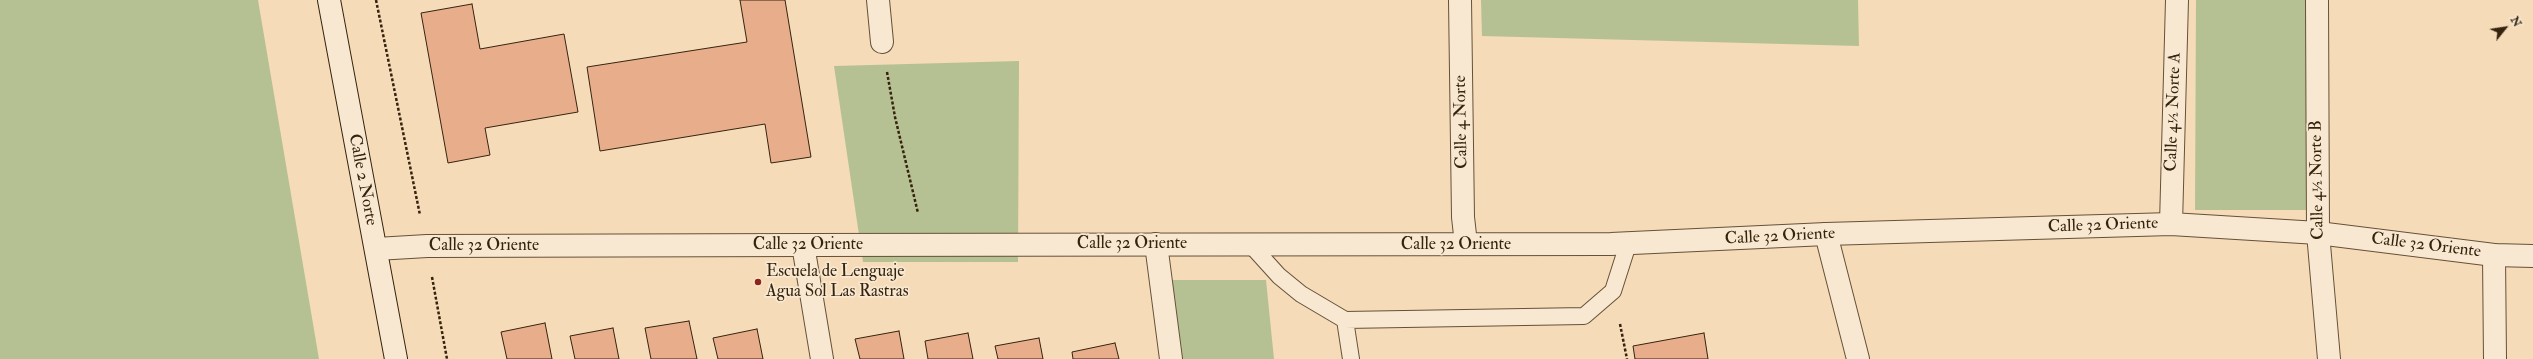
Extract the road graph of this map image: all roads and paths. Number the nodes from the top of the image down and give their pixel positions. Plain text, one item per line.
1 (329, 0) edge
2 (376, 0) edge
3 (878, 0) edge
4 (1460, 0) edge
5 (2177, 0) edge
6 (2317, 0) edge
7 (882, 42) joint
8 (2171, 224) junction
9 (2318, 233) junction
10 (1826, 234) junction
11 (1156, 244) junction
12 (1250, 244) junction
13 (1466, 244) junction
14 (1628, 244) junction
15 (803, 245) junction
16 (925, 245) junction
17 (427, 246) junction
18 (376, 249) junction
19 (2494, 255) junction
20 (2533, 256) edge
21 (1345, 320) junction
22 (396, 359) edge
23 (446, 359) edge
24 (822, 359) edge
25 (1171, 359) edge
26 (1351, 359) edge
27 (1858, 359) edge
28 (2329, 359) edge
29 (2495, 359) edge

1 - 18 street, Calle 2 Norte
2 - 17 path
3 - 7 street
4 - 13 street, Calle 4 Norte
5 - 8 street, Calle 4½ Norte A
6 - 9 street, Calle 4½ Norte B
7 - 16 path
8 - 9 street, Calle 32 Oriente
8 - 10 street, Calle 32 Oriente
9 - 19 street, Calle 32 Oriente
9 - 28 street, Calle 4½ Norte B
10 - 14 street, Calle 32 Oriente
10 - 27 street
11 - 12 street, Calle 32 Oriente
11 - 16 street, Calle 32 Oriente
11 - 25 street
12 - 13 street, Calle 32 Oriente
12 - 21 lane
13 - 14 street, Calle 32 Oriente
14 - 21 lane
15 - 16 street, Calle 32 Oriente
15 - 17 street, Calle 32 Oriente
15 - 24 street
17 - 18 street, Calle 32 Oriente
17 - 23 path
18 - 22 street, Calle 2 Norte
19 - 20 street, Calle 32 Oriente
19 - 29 street
21 - 26 lane

